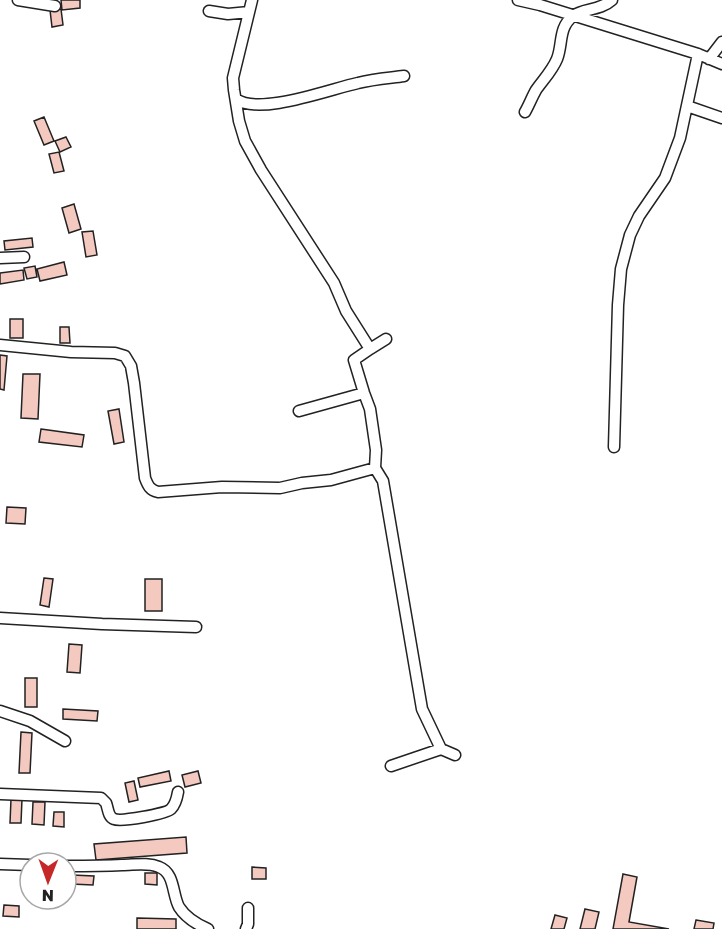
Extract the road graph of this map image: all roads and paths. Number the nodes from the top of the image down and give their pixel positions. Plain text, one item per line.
1 (18, 0) edge
2 (252, 0) edge
3 (518, 0) edge
4 (612, 0) edge
5 (534, 2) edge
6 (55, 6) dead end
7 (209, 11) dead end
8 (249, 12) junction
9 (574, 15) junction
10 (722, 42) edge
11 (698, 54) junction
12 (709, 59) junction
13 (722, 64) edge
14 (404, 76) dead end
15 (236, 99) junction
16 (687, 106) junction
17 (525, 112) dead end
18 (722, 118) edge
19 (24, 256) dead end
20 (0, 258) edge
21 (386, 339) dead end
22 (0, 345) edge
23 (370, 349) junction
24 (364, 393) junction
25 (299, 411) dead end
26 (614, 447) dead end
27 (375, 468) junction
28 (0, 618) edge
29 (196, 627) dead end
30 (0, 711) edge
31 (65, 741) dead end
32 (441, 749) junction
33 (455, 755) dead end
34 (391, 766) dead end
35 (178, 792) dead end
36 (0, 794) edge
37 (0, 864) edge
38 (18, 865) edge
39 (78, 866) edge
40 (248, 908) dead end
41 (208, 929) edge
42 (246, 929) edge

1 - 6 street
2 - 8 street
3 - 5 street
4 - 9 street
5 - 9 street
7 - 8 street
8 - 15 street
9 - 11 street
9 - 17 street
10 - 12 street
11 - 12 street
11 - 16 street
12 - 13 street
14 - 15 street
15 - 23 street
16 - 18 street
16 - 26 street
19 - 20 street
21 - 23 street
22 - 27 street
23 - 24 street
24 - 25 street
24 - 27 street
27 - 32 street
28 - 29 street
30 - 31 street
32 - 33 street
32 - 34 street
35 - 36 street
37 - 38 street
39 - 41 street
40 - 42 street

